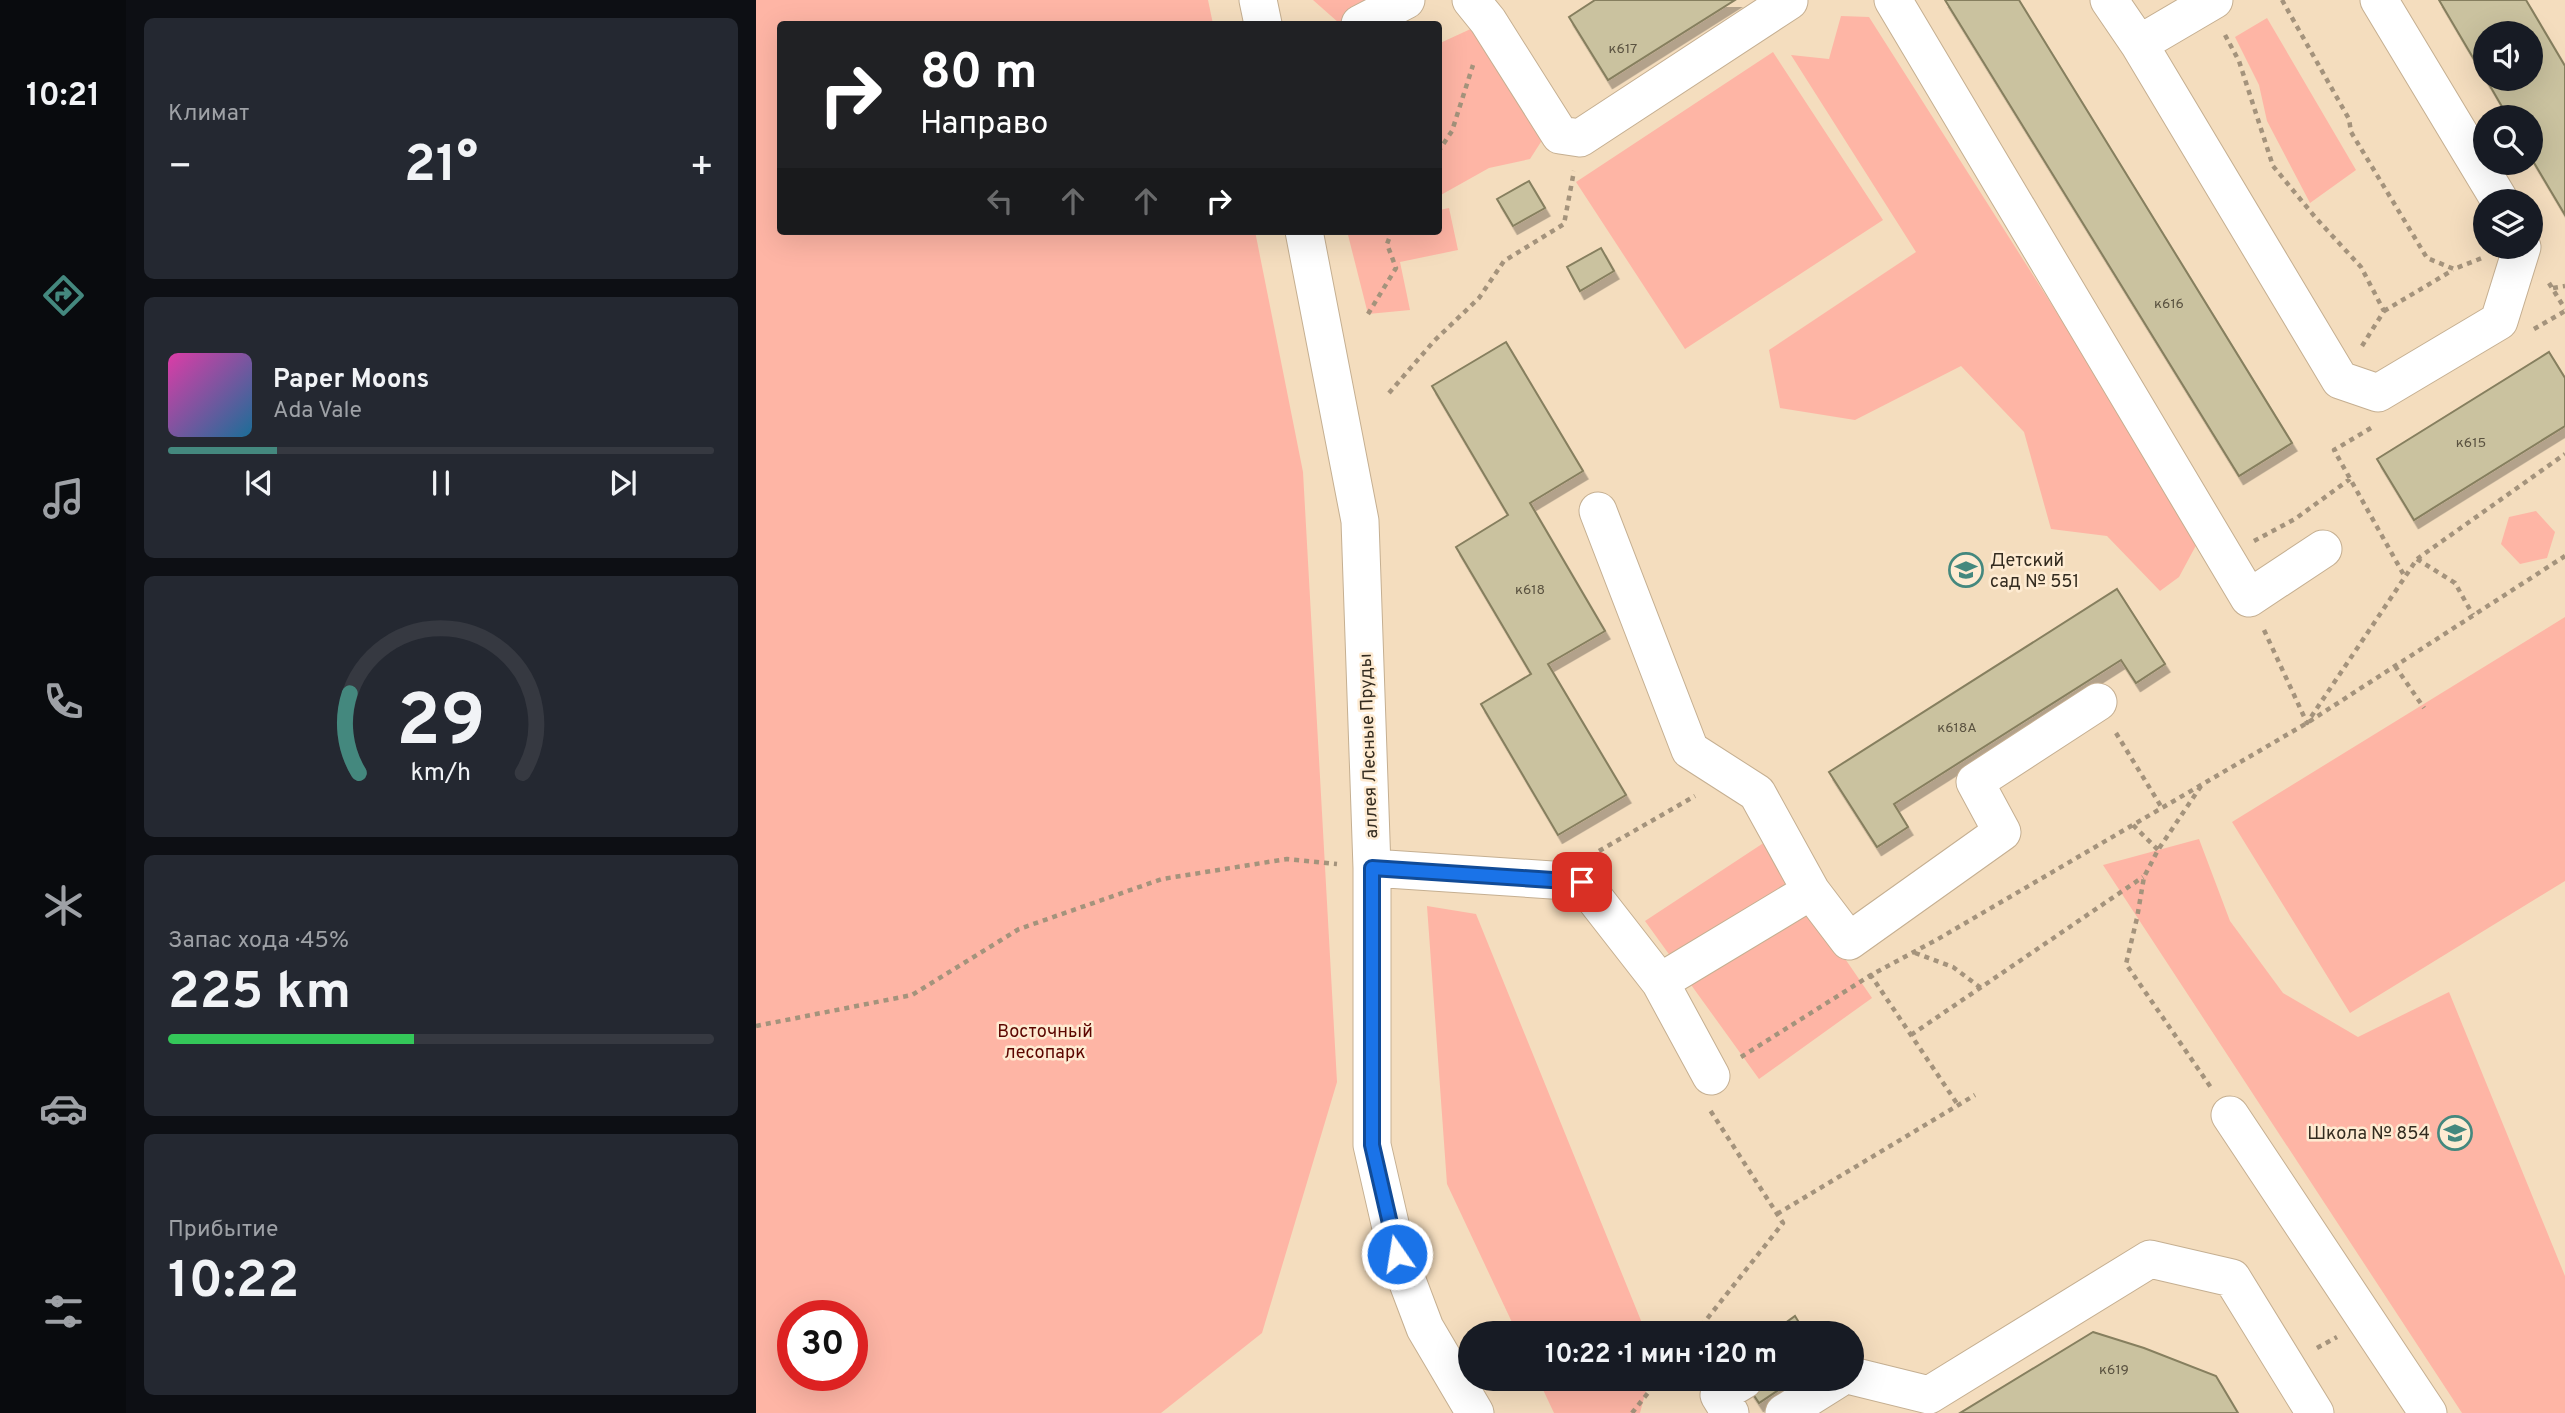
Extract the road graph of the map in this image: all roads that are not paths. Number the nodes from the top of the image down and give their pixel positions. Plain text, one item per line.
1 (1258, 0) edge
2 (1406, 0) edge
3 (1894, 0) edge
4 (2109, 0) edge
5 (2378, 0) edge
6 (1789, 1) edge
7 (2211, 2) edge
8 (1479, 11) edge
9 (1262, 21) edge
10 (1366, 21) edge
11 (2139, 44) junction
12 (2493, 189) edge
13 (1305, 235) edge
14 (2518, 259) edge
15 (1598, 511) dead end
16 (2323, 549) dead end
17 (2098, 702) road end
18 (1372, 868) junction
19 (1811, 891) junction
20 (1660, 982) junction
21 (1712, 1076) road end
22 (2230, 1115) road end
23 (1864, 1379) edge
24 (1726, 1391) edge
25 (1819, 1391) edge
26 (1475, 1413) edge
27 (1730, 1413) edge
28 (1784, 1413) edge
29 (2315, 1413) edge
30 (2428, 1413) edge

1 - 9 street
2 - 10 street
3 - 16 street
4 - 11 street
5 - 12 street
6 - 8 street
7 - 11 street
11 - 14 street
13 - 18 street, аллея Лесные Пруды
15 - 19 street
17 - 19 street
18 - 20 street
18 - 26 street, аллея Лесные Пруды
19 - 20 street
20 - 21 street
22 - 30 street
23 - 29 street
24 - 27 street
25 - 28 street

